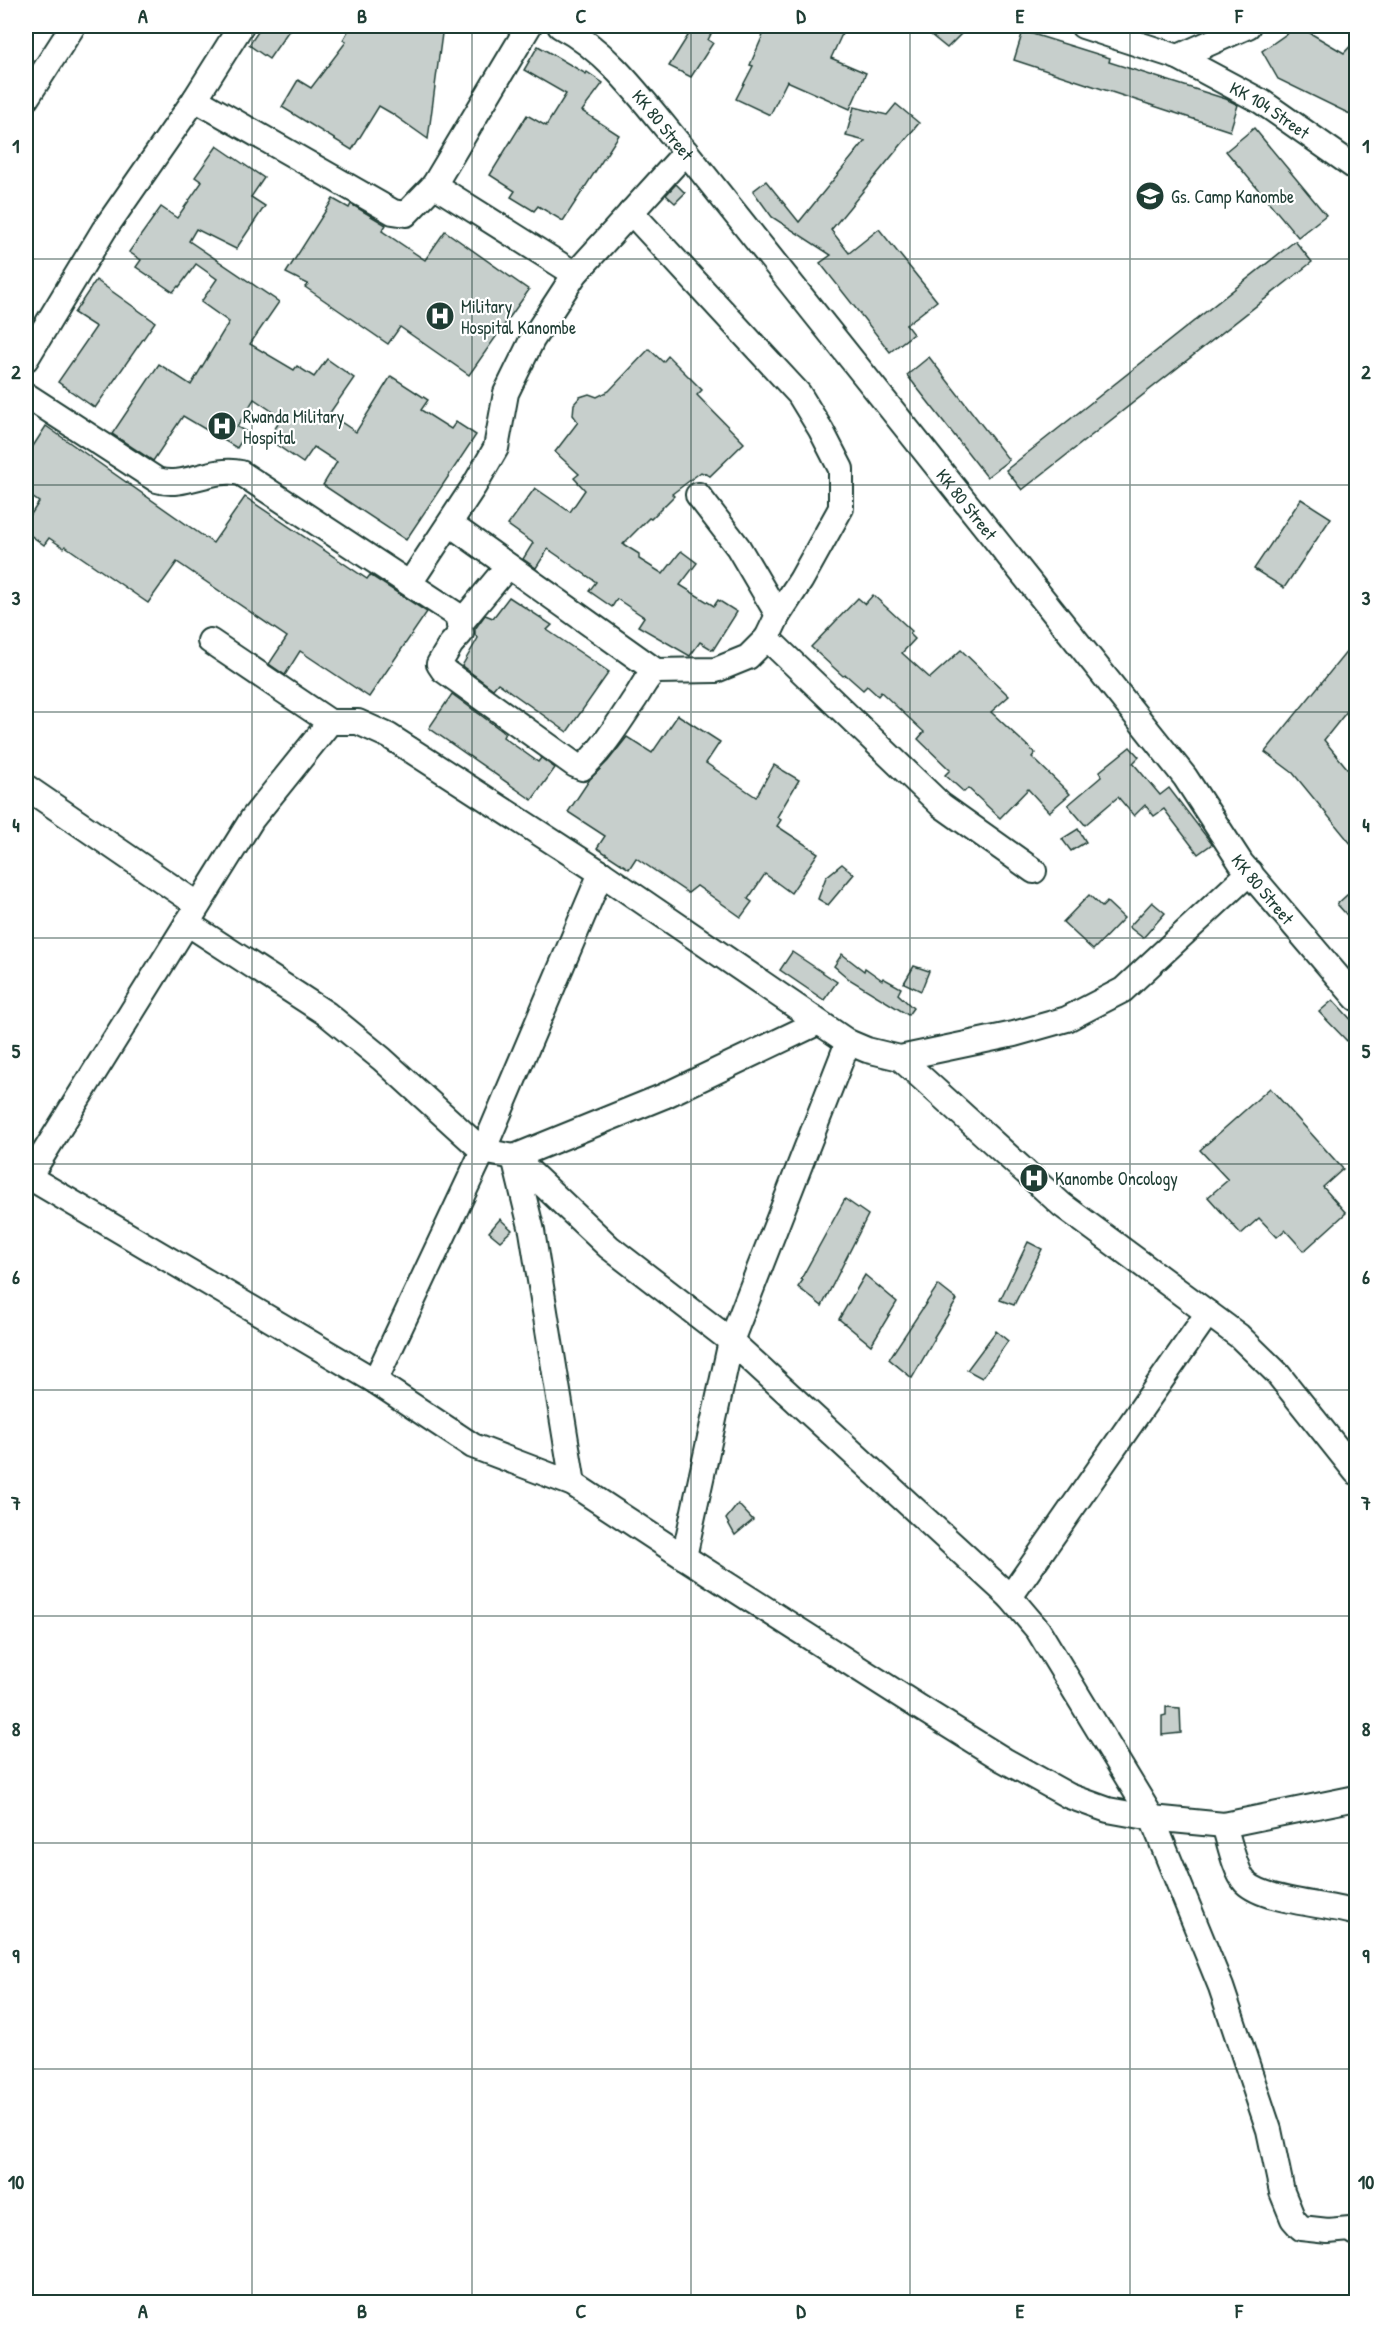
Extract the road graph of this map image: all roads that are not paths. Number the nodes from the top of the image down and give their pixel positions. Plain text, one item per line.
1 (73, 26) edge
2 (242, 26) edge
3 (529, 26) edge
4 (560, 26) edge
5 (1083, 26) edge
6 (1248, 26) edge
7 (1178, 57) junction
8 (26, 99) edge
9 (195, 99) junction
10 (686, 152) junction
11 (1356, 168) edge
12 (434, 185) junction
13 (631, 212) junction
14 (575, 274) junction
15 (26, 359) edge
16 (26, 395) edge
17 (698, 495) dead end
18 (450, 524) junction
19 (508, 566) junction
20 (410, 583) junction
21 (778, 615) junction
22 (459, 626) junction
23 (767, 638) junction
24 (210, 641) dead end
25 (656, 671) junction
26 (330, 722) junction
27 (26, 787) edge
28 (1034, 871) dead end
29 (1250, 872) junction
30 (601, 873) junction
31 (193, 914) junction
32 (1356, 998) edge
33 (817, 1023) junction
34 (848, 1042) junction
35 (900, 1058) junction
36 (483, 1151) junction
37 (514, 1157) junction
38 (27, 1180) edge
39 (1208, 1313) junction
40 (731, 1341) junction
41 (375, 1380) junction
42 (1356, 1472) edge
43 (573, 1484) junction
44 (684, 1557) junction
45 (1010, 1597) junction
46 (1356, 1798) edge
47 (1152, 1818) junction
48 (1224, 1825) junction
49 (1356, 1913) edge
50 (1356, 2233) edge

1 - 8 street
2 - 9 street
3 - 12 street
4 - 10 street, KK 80 Street
5 - 7 street, KK 104 Street
6 - 7 street
7 - 11 street, KK 104 Street
9 - 12 street
9 - 15 street
10 - 13 street
10 - 29 street, KK 80 Street
12 - 14 street
13 - 14 street
13 - 21 street
14 - 18 street
16 - 20 street
17 - 21 street
18 - 19 street
18 - 20 street
19 - 22 street
19 - 25 street
20 - 22 street
21 - 23 street
22 - 25 street
23 - 25 street
23 - 28 street
24 - 26 street
26 - 30 street
26 - 31 street
27 - 31 street
29 - 32 street, KK 80 Street
29 - 35 street
30 - 33 street
30 - 36 street
31 - 36 street
31 - 38 street
33 - 34 street
33 - 37 street
34 - 35 street
34 - 40 street
35 - 39 street
36 - 37 street
36 - 41 street
37 - 40 street
37 - 43 street
38 - 41 street
39 - 42 street
39 - 45 street
40 - 44 street
40 - 45 street
41 - 43 street
43 - 44 street
44 - 47 street
45 - 47 street
46 - 48 street
47 - 48 street
47 - 50 street
48 - 49 street

